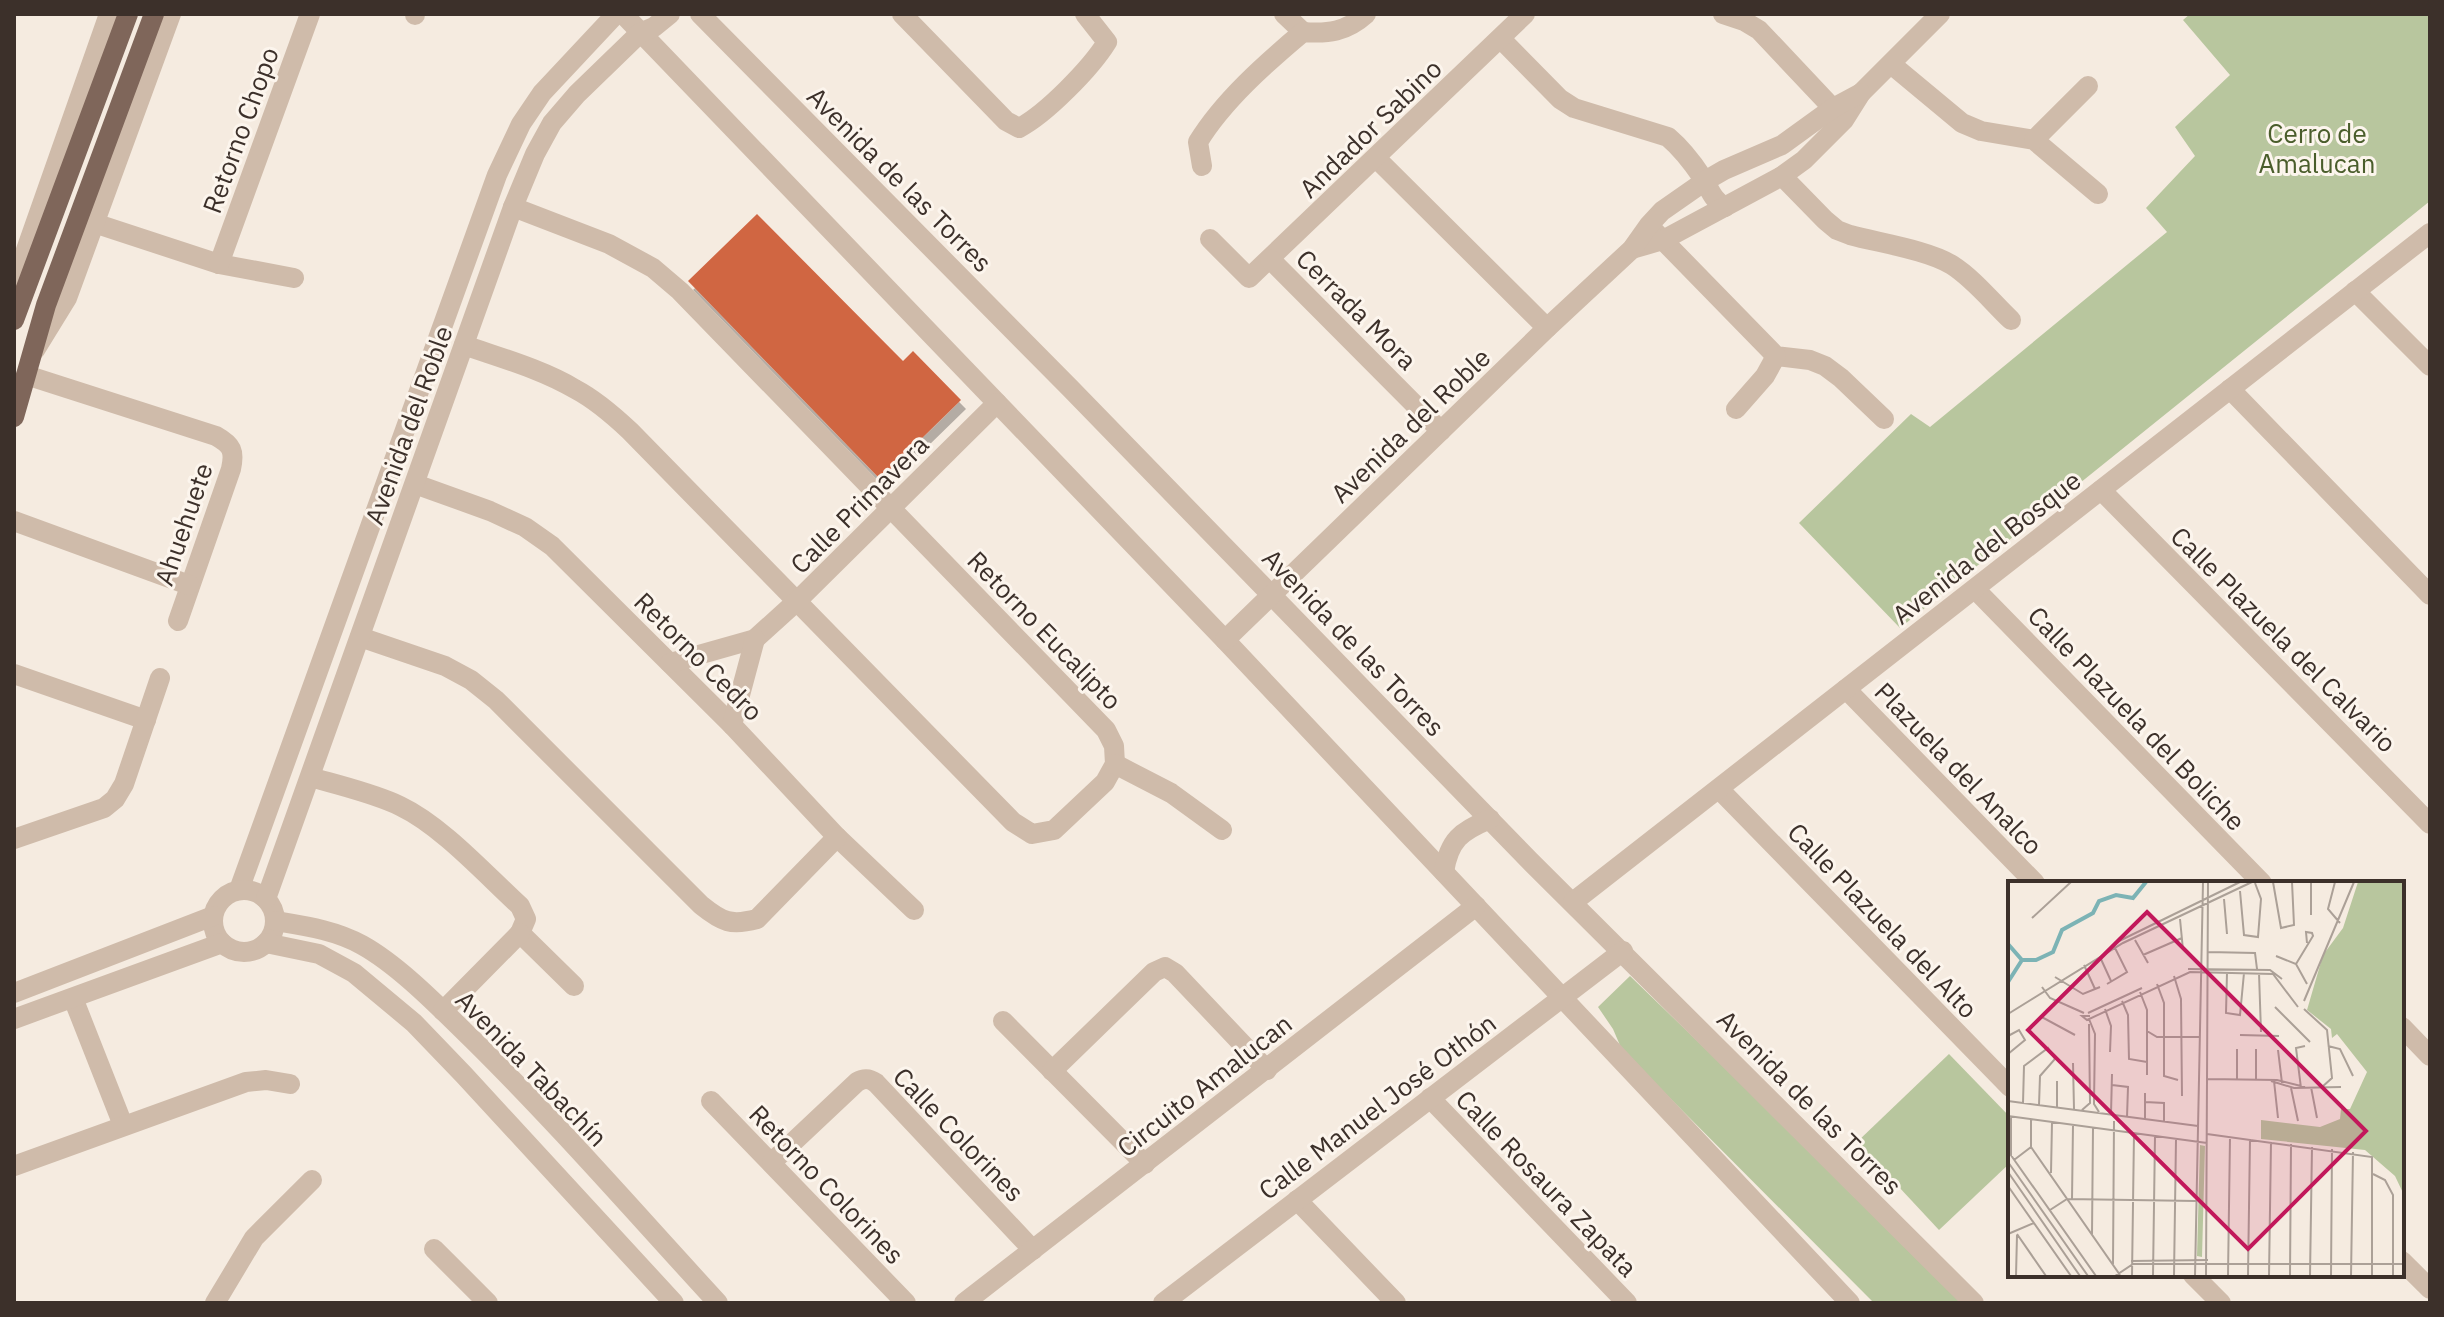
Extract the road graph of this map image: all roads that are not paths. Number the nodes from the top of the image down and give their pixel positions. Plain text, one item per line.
1 (109, 14) edge
2 (128, 14) edge
3 (154, 14) edge
4 (171, 14) edge
5 (310, 14) edge
6 (616, 14) edge
7 (623, 14) edge
8 (670, 14) edge
9 (700, 14) edge
10 (902, 14) edge
11 (1085, 14) edge
12 (1284, 14) edge
13 (1366, 14) edge
14 (1525, 14) edge
15 (1723, 14) edge
16 (1940, 14) edge
17 (1303, 32) junction
18 (640, 33) junction
19 (1501, 39) junction
20 (1891, 64) junction
21 (2088, 86) dead end
22 (1838, 114) junction
23 (2034, 140) junction
24 (1376, 158) junction
25 (1202, 166) dead end
26 (1724, 170) junction
27 (1782, 176) junction
28 (1705, 181) junction
29 (2098, 194) dead end
30 (1733, 203) junction
31 (513, 207) junction
32 (94, 223) junction
33 (1656, 232) junction
34 (2430, 233) edge
35 (1210, 239) dead end
36 (1270, 259) junction
37 (219, 264) junction
38 (294, 278) dead end
39 (19, 291) edge
40 (2355, 291) junction
41 (14, 320) edge
42 (2011, 320) dead end
43 (1547, 328) junction
44 (464, 345) junction
45 (33, 353) junction
46 (1776, 356) junction
47 (2430, 366) edge
48 (26, 375) junction
49 (2230, 389) junction
50 (997, 403) junction
51 (1736, 409) dead end
52 (14, 417) edge
53 (1884, 419) dead end
54 (1441, 431) junction
55 (415, 484) junction
56 (2101, 490) junction
57 (892, 508) junction
58 (14, 521) edge
59 (189, 585) junction
60 (1975, 589) junction
61 (1272, 594) junction
62 (2430, 595) edge
63 (797, 601) junction
64 (178, 621) dead end
65 (360, 637) junction
66 (755, 639) junction
67 (1225, 640) junction
68 (670, 663) junction
69 (14, 674) edge
70 (160, 678) dead end
71 (1846, 689) junction
72 (146, 720) junction
73 (732, 725) junction
74 (1115, 764) junction
75 (311, 777) junction
76 (1719, 789) junction
77 (1490, 819) junction
78 (2430, 824) edge
79 (1222, 830) dead end
80 (837, 837) junction
81 (14, 839) edge
82 (1444, 872) junction
83 (2033, 881) edge
84 (2260, 881) edge
85 (239, 890) junction
86 (266, 899) junction
87 (1573, 902) junction
88 (1476, 906) junction
89 (914, 910) dead end
90 (213, 916) junction
91 (275, 921) junction
92 (520, 933) junction
93 (222, 943) junction
94 (266, 943) junction
95 (1623, 951) junction
96 (574, 986) dead end
97 (14, 993) edge
98 (73, 998) junction
99 (1561, 998) junction
100 (443, 1011) junction
101 (14, 1019) edge
102 (1003, 1021) dead end
103 (2404, 1029) edge
104 (2430, 1056) edge
105 (1267, 1070) junction
106 (1052, 1071) junction
107 (290, 1084) dead end
108 (2008, 1085) edge
109 (1430, 1098) junction
110 (711, 1101) dead end
111 (123, 1125) junction
112 (772, 1162) junction
113 (1145, 1164) junction
114 (14, 1166) edge
115 (312, 1180) dead end
116 (1297, 1200) junction
117 (434, 1249) dead end
118 (1033, 1250) junction
119 (2404, 1263) edge
120 (2195, 1277) edge
121 (2430, 1289) edge
122 (1166, 1302) edge
123 (215, 1303) edge
124 (488, 1303) edge
125 (674, 1303) edge
126 (718, 1303) edge
127 (906, 1303) edge
128 (964, 1303) edge
129 (1396, 1303) edge
130 (1627, 1303) edge
131 (1850, 1303) edge
132 (1974, 1303) edge
133 (2221, 1303) edge

1 - 39 street
2 - 39 main road
3 - 45 main road
4 - 32 street
5 - 37 street, Retorno Chopo
6 - 85 street, Avenida del Roble
7 - 18 street
8 - 18 street, Avenida del Roble
9 - 61 street, Avenida de las Torres
10 - 11 street
12 - 17 street
13 - 17 street
14 - 19 street, Andador Sabino
15 - 22 street
16 - 20 street, Avenida del Roble
17 - 25 street
18 - 31 street, Avenida del Roble
18 - 50 street
19 - 24 street, Andador Sabino
19 - 28 street
20 - 22 street, Avenida del Roble
20 - 23 street
21 - 23 street
22 - 26 street, Avenida del Roble
22 - 27 street, Avenida del Roble
23 - 29 street
24 - 36 street, Andador Sabino
24 - 43 street
26 - 28 street, Avenida del Roble
26 - 30 street
27 - 30 street, Avenida del Roble
27 - 42 street
28 - 30 street
28 - 33 street, Avenida del Roble
30 - 33 street, Avenida del Roble
31 - 44 street, Avenida del Roble
31 - 57 street, Retorno Eucalipto
32 - 37 street
32 - 45 street
33 - 43 street, Avenida del Roble
33 - 46 street
34 - 40 street, Avenida del Bosque
35 - 36 street, Andador Sabino
36 - 54 street, Cerrada Mora
37 - 38 street
39 - 41 main road
40 - 47 street
40 - 49 street, Avenida del Bosque
43 - 54 street, Avenida del Roble
44 - 55 street, Avenida del Roble
44 - 63 street
45 - 48 main road
46 - 51 street
46 - 53 street
48 - 52 main road
48 - 59 street, Ahuehuete
49 - 56 street, Avenida del Bosque
49 - 62 street
50 - 57 street, Calle Primavera
50 - 67 street
54 - 61 street, Avenida del Roble
55 - 65 street, Avenida del Roble
55 - 68 street, Retorno Cedro
56 - 60 street, Avenida del Bosque
56 - 78 street, Calle Plazuela del Calvario
57 - 63 street, Calle Primavera
57 - 74 street, Retorno Eucalipto
58 - 59 street
59 - 64 street, Ahuehuete
60 - 71 street, Avenida del Bosque
60 - 84 street, Calle Plazuela del Boliche
61 - 67 street, Avenida del Roble
61 - 77 street, Avenida de las Torres
63 - 66 street, Calle Primavera
63 - 74 street
65 - 75 street, Avenida del Roble
65 - 80 street
66 - 68 street, Calle Primavera
66 - 73 street
67 - 82 street
68 - 73 street, Retorno Cedro
69 - 72 street
70 - 72 street
71 - 76 street, Avenida del Bosque
71 - 83 street, Plazuela del Analco
72 - 81 street
73 - 80 street, Retorno Cedro
74 - 79 street
75 - 86 street, Avenida del Roble
75 - 92 street
76 - 87 street, Avenida del Bosque
76 - 108 street, Calle Plazuela del Alto
77 - 82 street
77 - 87 street, Avenida de las Torres
80 - 89 street, Retorno Cedro
82 - 88 street
85 - 86 street
85 - 90 street
86 - 91 street
87 - 95 street, Avenida de las Torres
88 - 99 street
88 - 105 street, Circuito Amalucan
90 - 93 street
90 - 97 street
91 - 94 street
91 - 100 street, Avenida Tabachín
92 - 96 street
92 - 100 street
93 - 94 street
93 - 98 street
94 - 125 street, Avenida Tabachín
95 - 99 street, Calle Manuel José Othón
95 - 132 street, Avenida de las Torres
98 - 101 street
98 - 111 street
99 - 109 street, Calle Manuel José Othón
99 - 131 street
100 - 126 street, Avenida Tabachín
102 - 106 street
103 - 104 street
105 - 106 street
105 - 113 street, Circuito Amalucan
106 - 113 street
107 - 111 street
109 - 116 street, Calle Manuel José Othón
109 - 130 street, Calle Rosaura Zapata
110 - 112 street, Retorno Colorines
111 - 114 street
112 - 118 street, Calle Colorines
112 - 127 street, Retorno Colorines
113 - 118 street, Circuito Amalucan
115 - 123 street
116 - 122 street, Calle Manuel José Othón
116 - 129 street
117 - 124 street
118 - 128 street, Circuito Amalucan
119 - 121 street
120 - 133 street

